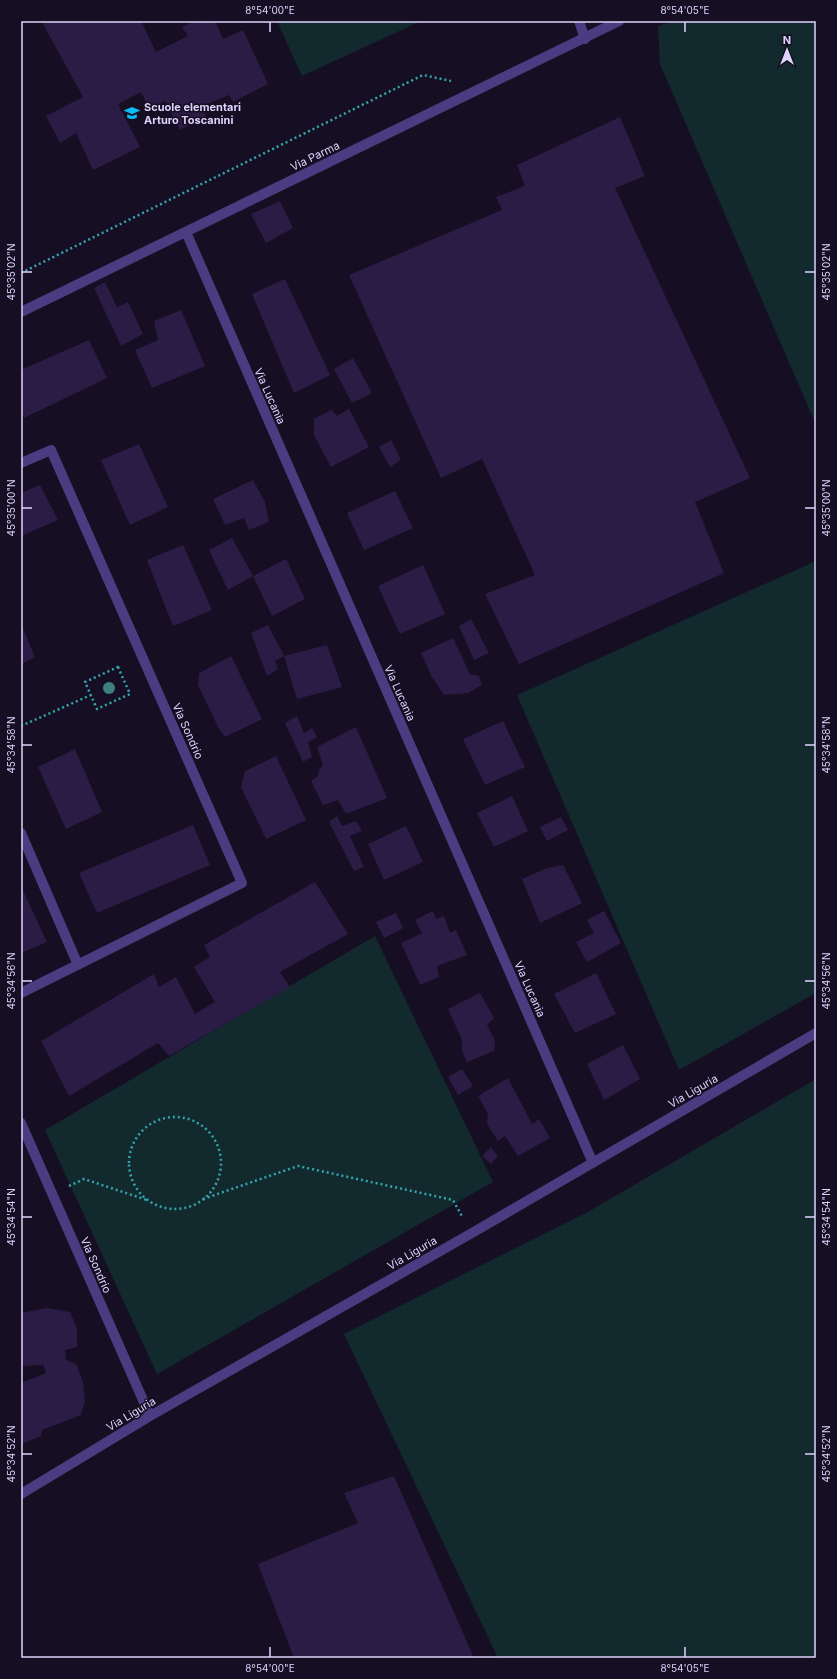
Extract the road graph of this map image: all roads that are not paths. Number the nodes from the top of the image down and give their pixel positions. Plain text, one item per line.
1 (579, 21) edge
2 (619, 21) edge
3 (585, 39) junction
4 (186, 232) junction
5 (21, 312) edge
6 (21, 463) edge
7 (21, 833) edge
8 (78, 964) junction
9 (21, 993) edge
10 (816, 1033) edge
11 (21, 1123) edge
12 (593, 1163) junction
13 (150, 1416) junction
14 (21, 1494) edge

1 - 3 street
2 - 3 street, Via Parma
3 - 4 street, Via Parma
4 - 5 street, Via Parma
4 - 12 street, Via Lucania
6 - 8 street, Via Sondrio
7 - 8 street
8 - 9 street, Via Sondrio
10 - 12 street, Via Liguria
11 - 13 street, Via Sondrio
12 - 13 street, Via Liguria
13 - 14 street, Via Liguria

